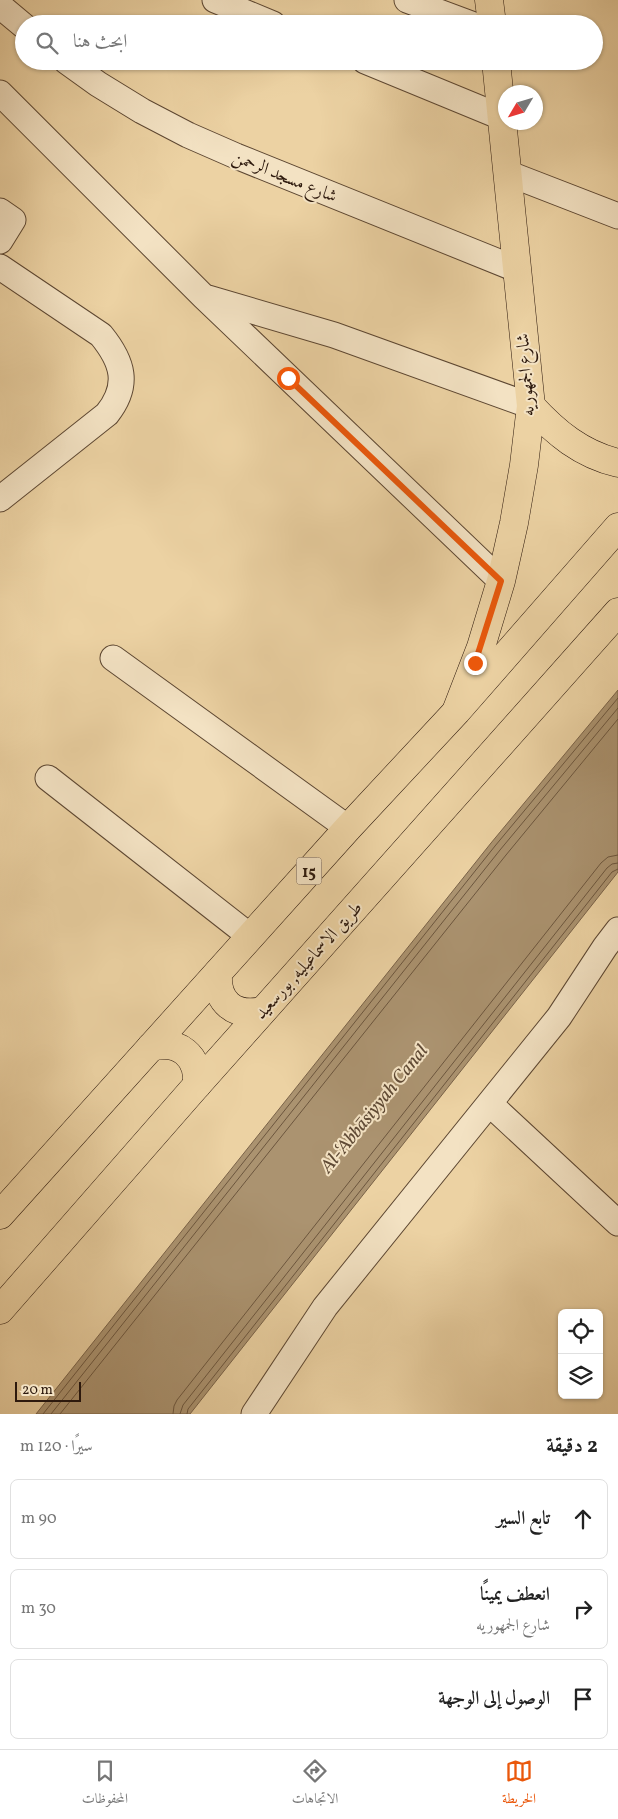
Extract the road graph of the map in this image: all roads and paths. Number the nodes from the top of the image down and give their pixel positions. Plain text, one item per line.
1 (216, 0) edge
2 (407, 0) edge
3 (489, 0) edge
4 (0, 6) edge
5 (252, 15) edge
6 (447, 15) edge
7 (491, 15) edge
8 (15, 18) edge
9 (79, 70) edge
10 (387, 70) edge
11 (497, 70) edge
12 (498, 85) edge
13 (0, 93) edge
14 (498, 116) edge
15 (502, 130) edge
16 (507, 173) junction
17 (0, 211) edge
18 (618, 216) edge
19 (0, 241) edge
20 (0, 268) edge
21 (516, 269) junction
22 (203, 296) junction
23 (530, 406) junction
24 (618, 463) edge
25 (0, 499) edge
26 (618, 527) edge
27 (501, 581) junction
28 (618, 612) edge
29 (113, 658) dead end
30 (457, 711) junction
31 (48, 778) dead end
32 (348, 828) junction
33 (251, 937) junction
34 (614, 946) edge
35 (218, 973) junction
36 (262, 1011) junction
37 (151, 1048) junction
38 (197, 1085) junction
39 (490, 1104) junction
40 (0, 1215) edge
41 (618, 1223) edge
42 (0, 1310) edge
43 (254, 1414) edge

1 - 5 street
2 - 6 street
3 - 7 main road
4 - 8 street
9 - 21 street, شارع مسجد الرحمن
10 - 14 street
11 - 12 main road, شارع الجمهوريه
13 - 22 street
15 - 16 main road, شارع الجمهوريه
16 - 18 street
16 - 21 main road, شارع الجمهوريه
17 - 19 street
20 - 25 street
21 - 23 main road, شارع الجمهوريه
22 - 23 street
22 - 27 street
23 - 24 main road
23 - 27 main road, شارع الجمهوريه
26 - 30 main road, 15
27 - 30 main road, شارع الجمهوريه
28 - 36 main road, طريق الاسماعيليه, بورسعيد
29 - 32 street
30 - 32 main road, 15
31 - 33 street
32 - 33 main road, 15
33 - 35 main road, 15
34 - 39 street
35 - 36 main road
35 - 37 main road, 15
36 - 38 main road, طريق الاسماعيليه, بورسعيد
37 - 38 main road
37 - 40 main road, 15
38 - 42 main road, طريق الاسماعيليه, بورسعيد
39 - 41 street
39 - 43 street

